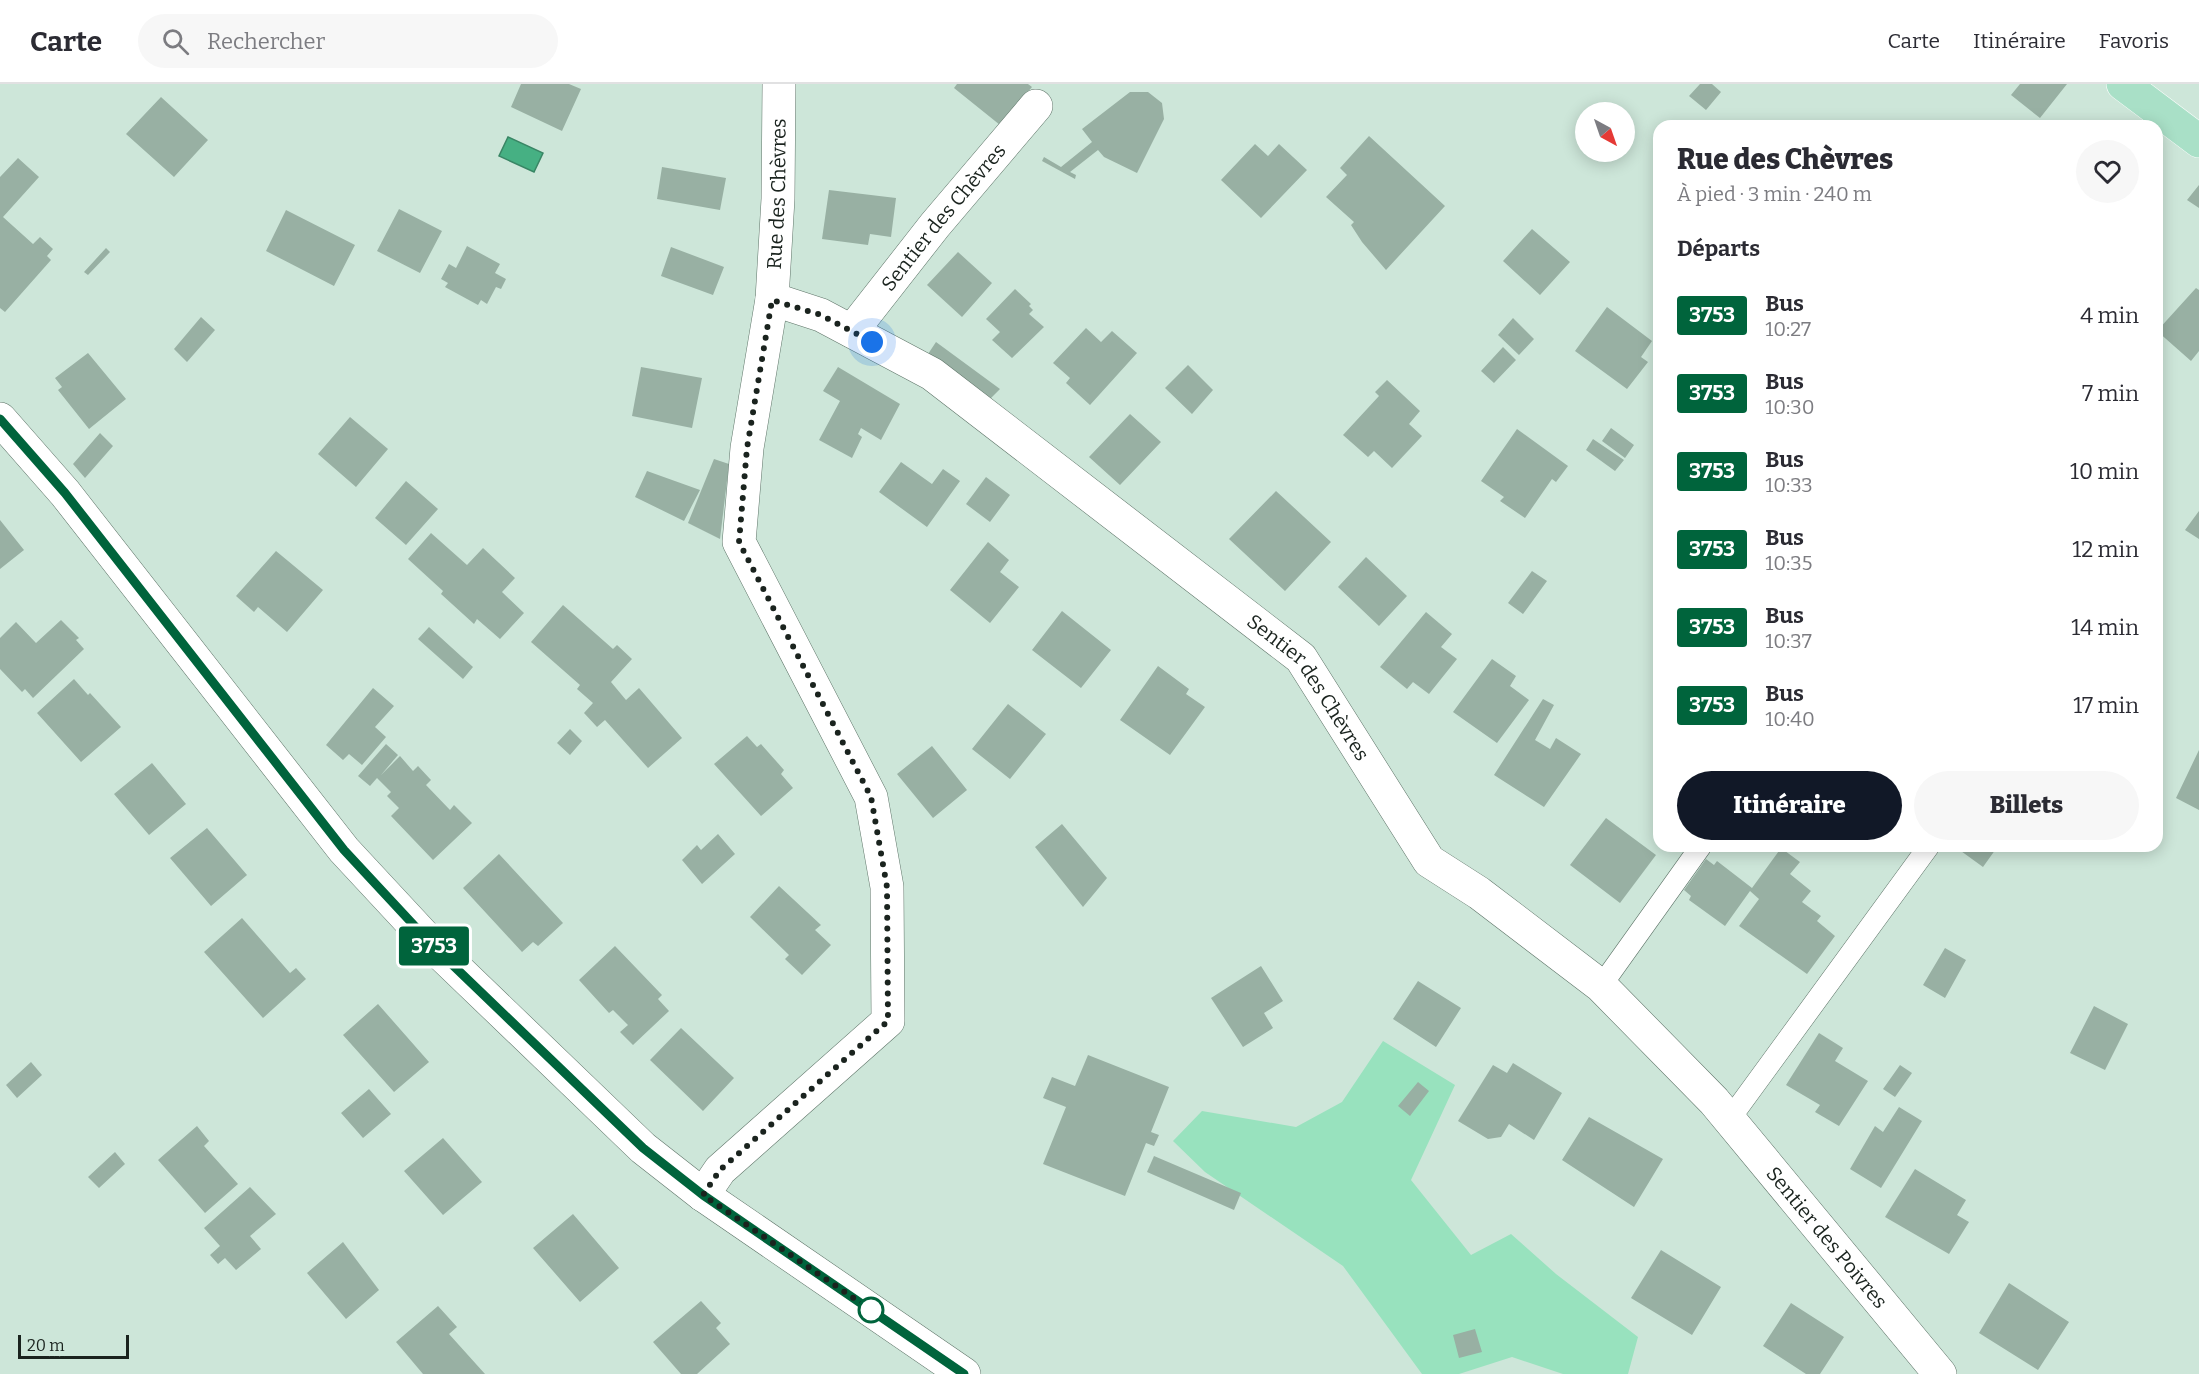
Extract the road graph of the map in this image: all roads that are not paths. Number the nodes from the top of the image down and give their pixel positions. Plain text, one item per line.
1 (779, 84) edge
2 (2123, 84) edge
3 (1036, 106) dead end
4 (2199, 141) edge
5 (772, 300) junction
6 (852, 331) junction
7 (0, 419) edge
8 (1697, 852) edge
9 (1924, 852) edge
10 (1601, 986) junction
11 (1721, 1110) junction
12 (703, 1195) junction
13 (964, 1374) edge
14 (1940, 1374) edge

1 - 5 street, Rue des Chèvres
2 - 4 main road
3 - 6 street, Sentier des Chèvres
5 - 6 street, Sentier des Chèvres
5 - 12 street, Rue des Chèvres
6 - 10 street, Sentier des Chèvres
7 - 12 street
8 - 10 lane
9 - 11 lane
10 - 11 street, Sentier des Chèvres
11 - 14 street, Sentier des Poivres
12 - 13 street

